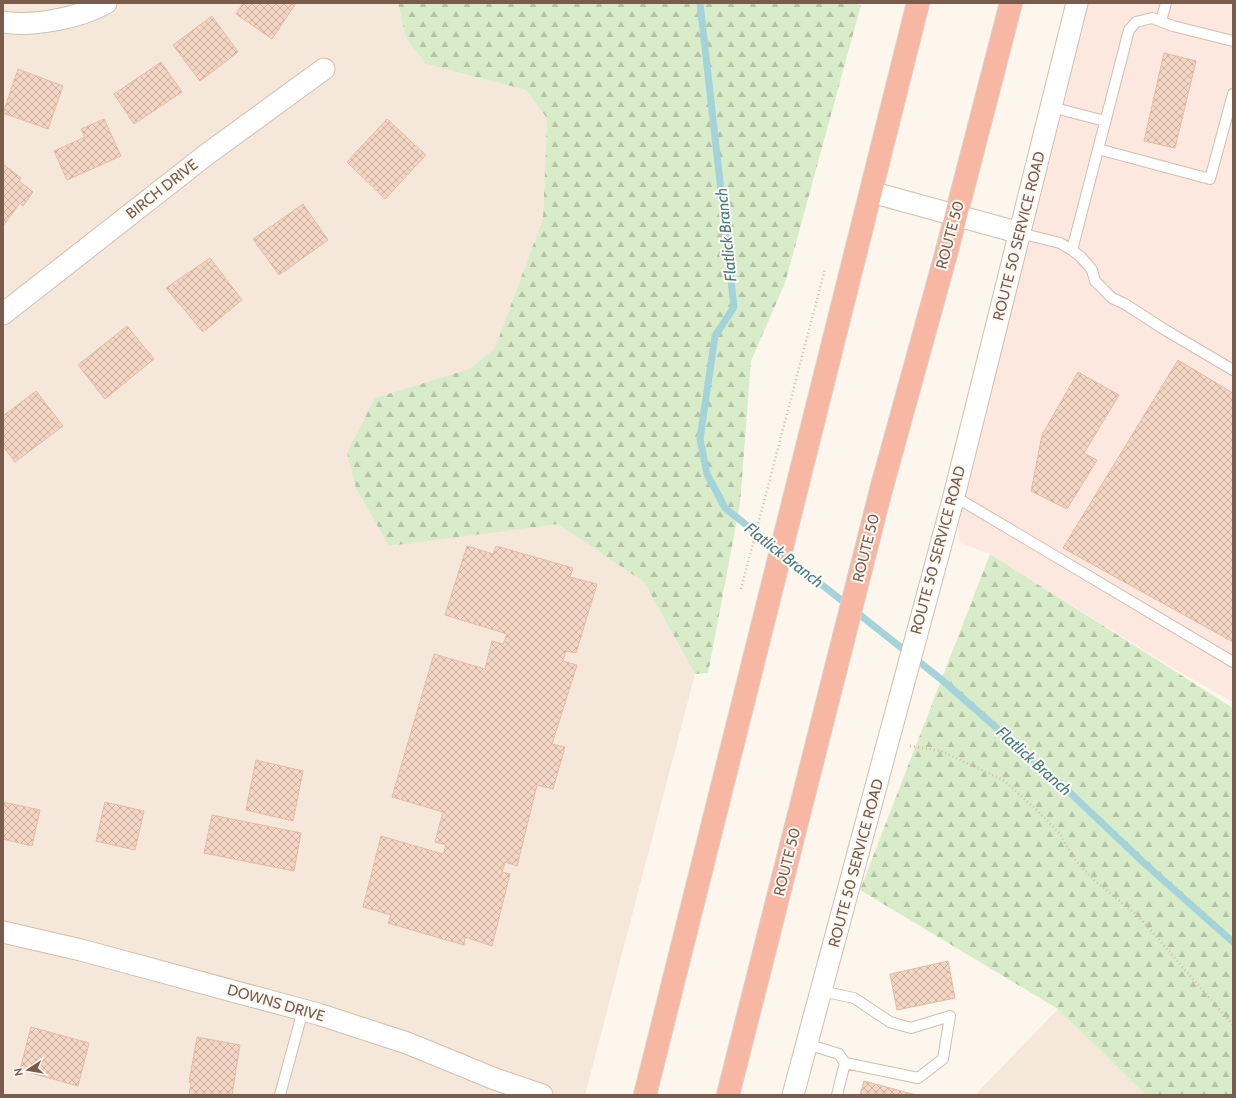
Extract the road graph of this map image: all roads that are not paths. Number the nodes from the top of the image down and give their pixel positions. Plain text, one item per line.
1 (106, 3) edge
2 (918, 3) edge
3 (1011, 3) edge
4 (1078, 3) edge
5 (1166, 3) edge
6 (1161, 21) junction
7 (3, 22) edge
8 (1233, 41) edge
9 (324, 69) dead end
10 (1233, 94) edge
11 (1052, 107) junction
12 (1105, 121) junction
13 (1098, 150) junction
14 (871, 192) junction
15 (956, 216) junction
16 (1020, 233) junction
17 (1072, 250) junction
18 (3, 314) edge
19 (1233, 370) edge
20 (954, 496) junction
21 (1233, 662) edge
22 (3, 932) edge
23 (821, 991) junction
24 (303, 1010) junction
25 (807, 1044) junction
26 (845, 1063) junction
27 (538, 1094) edge
28 (280, 1095) edge
29 (645, 1095) edge
30 (728, 1095) edge
31 (794, 1095) edge
32 (837, 1095) edge

1 - 7 street
2 - 14 highway
3 - 15 highway, ROUTE 50
4 - 11 street, ROUTE 50 SERVICE ROAD
5 - 6 lane
6 - 8 lane
6 - 12 lane
9 - 18 street, BIRCH DRIVE
10 - 13 lane
11 - 12 lane
11 - 16 street, ROUTE 50 SERVICE ROAD
12 - 13 lane
13 - 17 lane
14 - 15 street
14 - 29 highway
15 - 16 street
15 - 30 highway, ROUTE 50
16 - 17 lane
16 - 20 street, ROUTE 50 SERVICE ROAD
17 - 19 lane
20 - 21 lane
20 - 23 street, ROUTE 50 SERVICE ROAD
22 - 24 street, DOWNS DRIVE
23 - 25 street, ROUTE 50 SERVICE ROAD
23 - 26 lane
24 - 27 street, DOWNS DRIVE
24 - 28 lane
25 - 26 lane
25 - 31 street, ROUTE 50 SERVICE ROAD
26 - 32 lane

